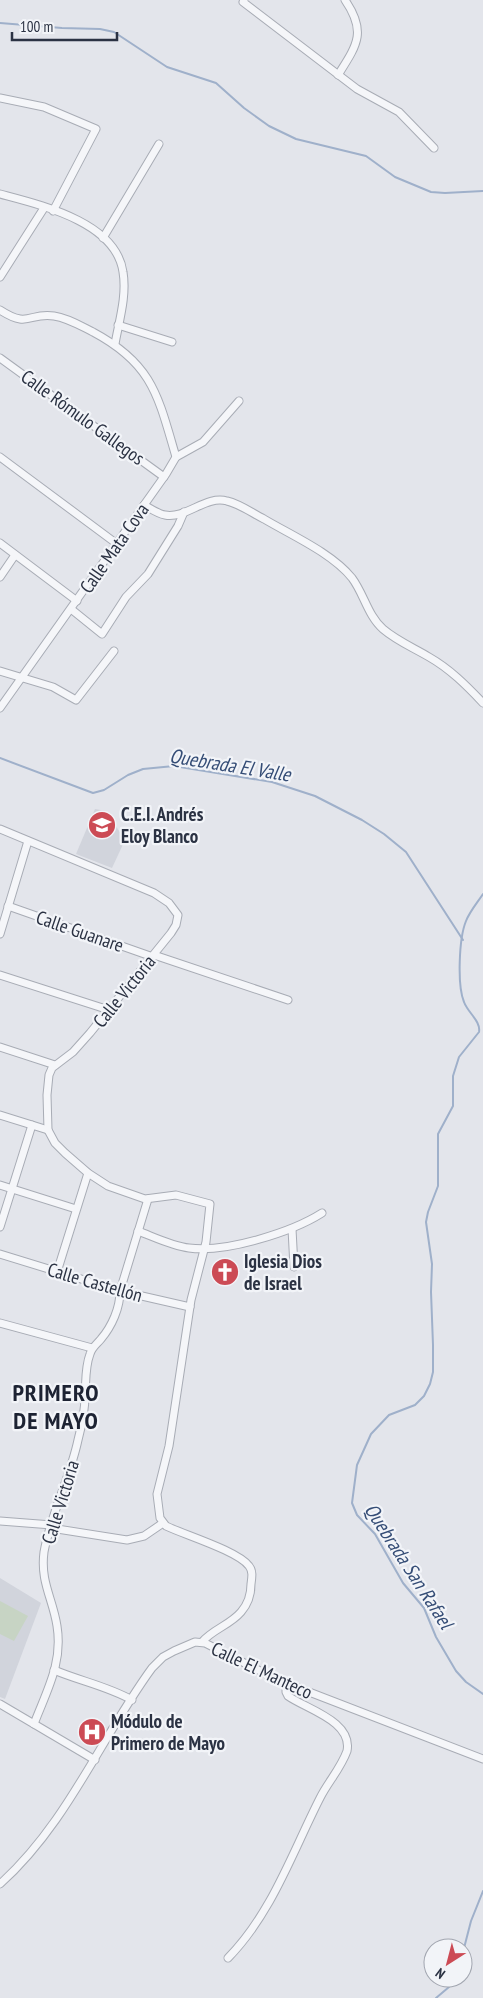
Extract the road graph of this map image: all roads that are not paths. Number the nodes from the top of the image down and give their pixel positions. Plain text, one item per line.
1 (244, 0) edge
2 (345, 0) edge
3 (338, 75) junction
4 (0, 98) edge
5 (159, 144) dead end
6 (434, 148) dead end
7 (0, 194) edge
8 (44, 208) junction
9 (53, 211) junction
10 (103, 238) junction
11 (0, 278) edge
12 (0, 310) edge
13 (118, 325) junction
14 (172, 342) dead end
15 (115, 344) junction
16 (0, 358) edge
17 (239, 401) dead end
18 (0, 457) edge
19 (176, 457) junction
20 (164, 477) junction
21 (144, 505) junction
22 (184, 512) junction
23 (0, 543) edge
24 (117, 544) junction
25 (16, 555) junction
26 (0, 576) edge
27 (77, 600) junction
28 (71, 609) junction
29 (114, 651) dead end
30 (0, 671) edge
31 (22, 678) junction
32 (483, 704) edge
33 (0, 708) edge
34 (0, 829) edge
35 (28, 841) junction
36 (8, 906) junction
37 (0, 934) edge
38 (154, 956) junction
39 (0, 975) edge
40 (288, 1000) dead end
41 (110, 1010) junction
42 (0, 1047) edge
43 (55, 1065) junction
44 (0, 1115) edge
45 (32, 1125) junction
46 (48, 1130) junction
47 (88, 1173) junction
48 (0, 1185) edge
49 (12, 1189) junction
50 (148, 1199) junction
51 (76, 1209) junction
52 (322, 1213) dead end
53 (0, 1227) edge
54 (292, 1229) junction
55 (138, 1231) junction
56 (205, 1248) junction
57 (0, 1254) edge
58 (294, 1267) dead end
59 (57, 1272) junction
60 (120, 1291) junction
61 (190, 1307) junction
62 (0, 1324) edge
63 (92, 1348) junction
64 (0, 1521) edge
65 (163, 1523) junction
66 (51, 1527) junction
67 (202, 1642) junction
68 (54, 1670) junction
69 (286, 1684) junction
70 (132, 1700) junction
71 (0, 1704) edge
72 (0, 1709) edge
73 (9, 1709) junction
74 (34, 1724) junction
75 (95, 1760) junction
76 (483, 1760) edge
77 (0, 1884) edge
78 (228, 1958) dead end

1 - 3 street
2 - 3 street
3 - 6 street
4 - 9 street
5 - 10 street
7 - 8 street
8 - 9 street
8 - 11 street
9 - 10 street
10 - 13 street
12 - 15 street
13 - 14 street
13 - 15 street
15 - 19 street
16 - 20 street, Calle Rómulo Gallegos
17 - 19 street
18 - 24 street
19 - 20 street, Calle Mata Cova
20 - 21 street, Calle Mata Cova
21 - 22 street
21 - 24 street, Calle Mata Cova
22 - 28 street
22 - 32 street
23 - 25 street
24 - 27 street, Calle Mata Cova
25 - 26 street
25 - 27 street
27 - 28 street, Calle Mata Cova
28 - 31 street, Calle Mata Cova
29 - 31 street
30 - 31 street
31 - 33 street, Calle Mata Cova
34 - 35 street, Calle Victoria
35 - 36 street
35 - 38 street, Calle Victoria
36 - 37 street
36 - 38 street, Calle Guanare
38 - 40 street, Calle Guanare
38 - 41 street, Calle Victoria
39 - 41 street
41 - 43 street, Calle Victoria
42 - 43 street
43 - 46 street
44 - 45 street
45 - 46 street
45 - 49 street
46 - 47 street
47 - 50 street
47 - 51 street
48 - 49 street
49 - 51 street
49 - 53 street
50 - 55 street, Calle Victoria
50 - 56 street
51 - 59 street
52 - 54 street
54 - 56 street
54 - 58 street
55 - 56 street
55 - 60 street, Calle Victoria
56 - 61 street
57 - 59 street, Calle Castellón
59 - 60 street, Calle Castellón
60 - 61 street, Calle Castellón
60 - 63 street, Calle Victoria
61 - 65 street
62 - 63 street
63 - 66 street, Calle Victoria
64 - 66 street
65 - 66 street
65 - 67 street
66 - 68 street, Calle Victoria
67 - 69 street, Calle El Manteco
67 - 70 street, Calle El Manteco
68 - 70 street
68 - 74 street, Calle Victoria
69 - 76 street, Calle El Manteco
69 - 78 street
70 - 75 street, Calle El Manteco
71 - 73 street
72 - 73 street
73 - 74 street
74 - 75 street
75 - 77 street, Calle El Manteco

